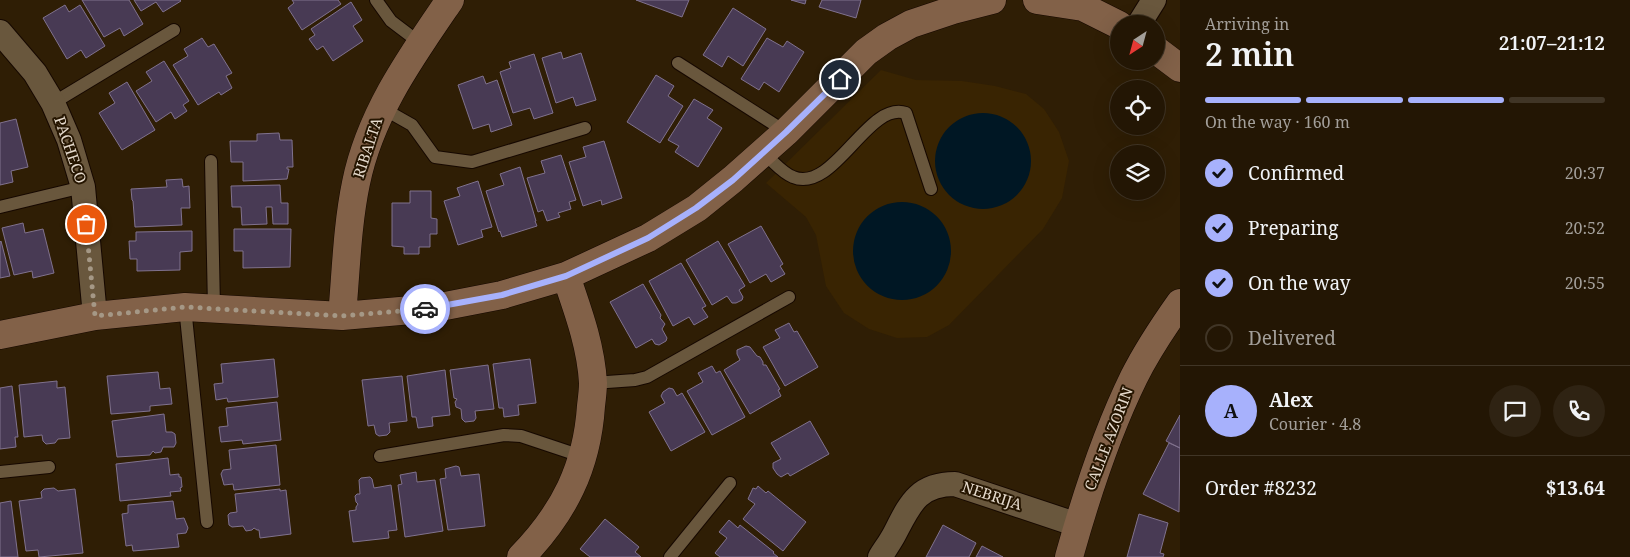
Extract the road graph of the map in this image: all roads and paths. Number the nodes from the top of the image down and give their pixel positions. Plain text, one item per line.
1 (376, 0) edge
2 (450, 0) edge
3 (992, 0) edge
4 (1037, 0) edge
5 (1154, 0) edge
6 (950, 5) edge
7 (1145, 15) edge
8 (1110, 21) edge
9 (174, 30) dead end
10 (0, 32) edge
11 (420, 43) junction
12 (1165, 57) edge
13 (678, 63) dead end
14 (1180, 68) edge
15 (53, 104) junction
16 (382, 108) junction
17 (585, 128) dead end
18 (786, 132) junction
19 (763, 153) junction
20 (211, 161) dead end
21 (83, 187) junction
22 (930, 189) dead end
23 (0, 207) edge
24 (566, 276) junction
25 (789, 296) dead end
26 (1180, 303) edge
27 (185, 307) junction
28 (214, 308) junction
29 (95, 316) junction
30 (342, 316) junction
31 (0, 335) edge
32 (593, 383) junction
33 (380, 456) dead end
34 (584, 457) junction
35 (49, 467) dead end
36 (0, 472) edge
37 (730, 483) dead end
38 (207, 522) dead end
39 (1078, 525) junction
40 (521, 557) edge
41 (670, 557) edge
42 (880, 557) edge
43 (1069, 557) edge

1 - 11 lane
2 - 11 street, RIBALTA
3 - 6 street
4 - 8 street
5 - 7 street
6 - 18 street
9 - 15 lane
10 - 15 street, PACHECO
11 - 16 street, RIBALTA
12 - 14 street
13 - 18 lane
15 - 21 street, PACHECO
16 - 17 lane
16 - 30 street, RIBALTA
18 - 19 street
19 - 22 lane
19 - 24 street
20 - 28 lane
21 - 23 lane
21 - 29 street, PACHECO
24 - 30 street
24 - 32 street
25 - 32 lane
26 - 39 street, CALLE AZORIN
27 - 28 street
27 - 29 street
27 - 38 lane
28 - 30 street
29 - 31 street
32 - 34 street
33 - 34 lane
34 - 40 street
35 - 36 lane
37 - 41 lane
39 - 42 street, NEBRIJA
39 - 43 street, CALLE AZORIN

